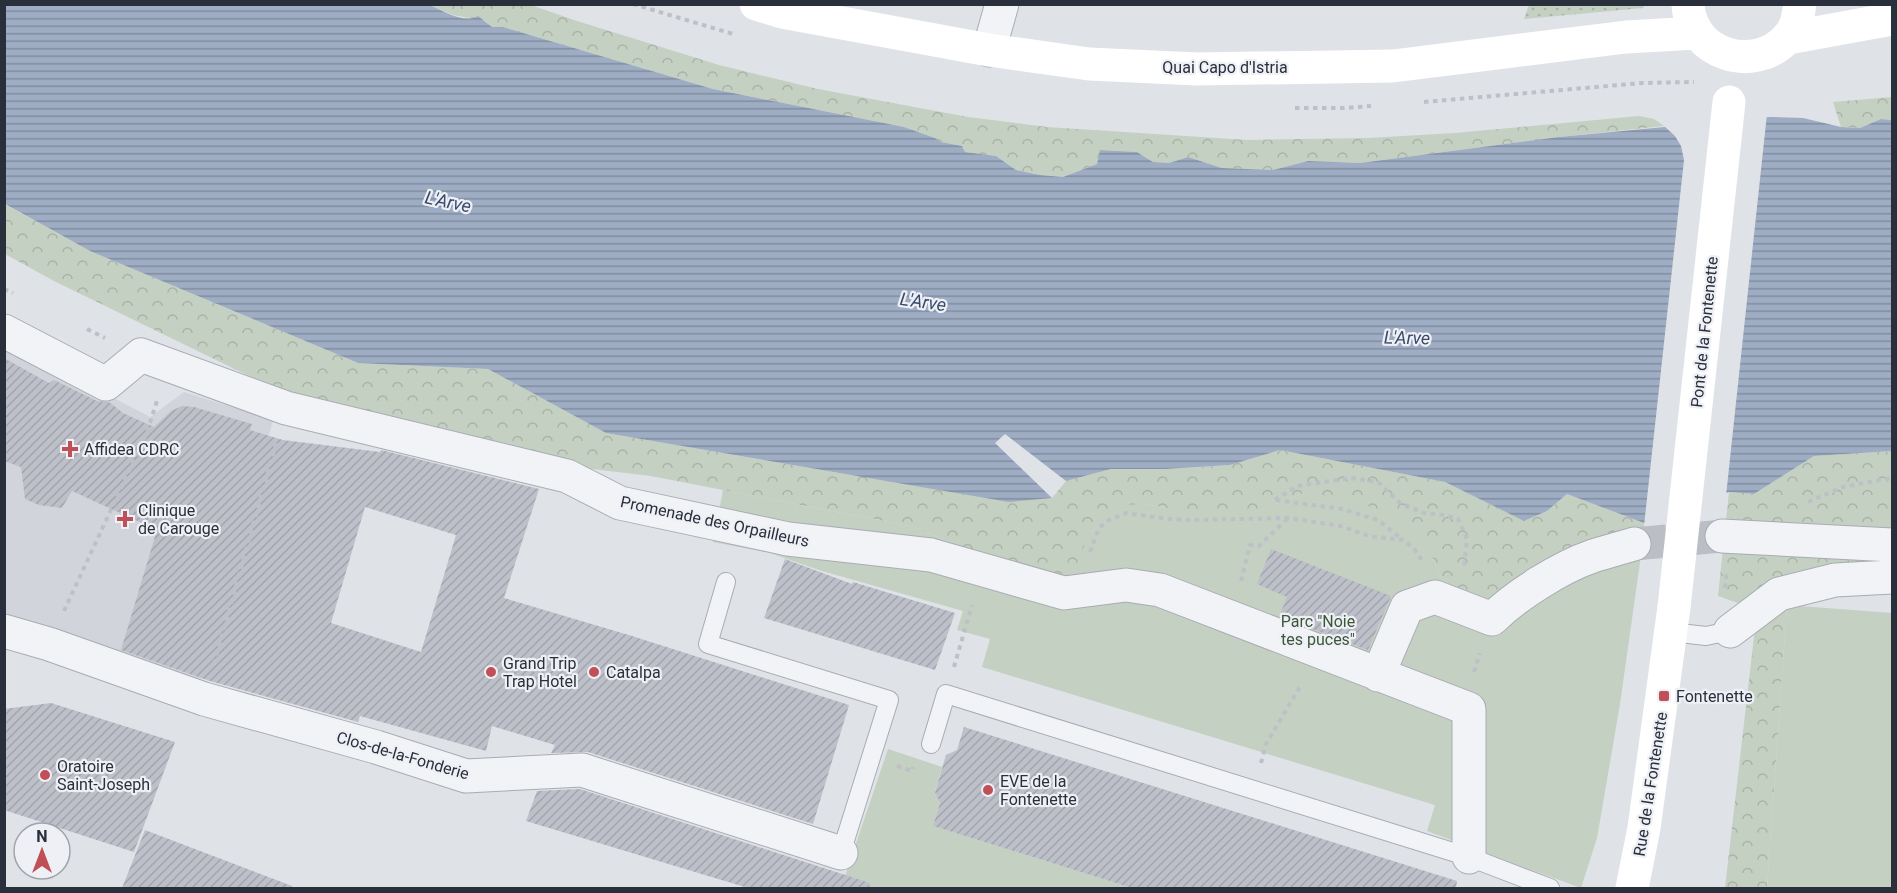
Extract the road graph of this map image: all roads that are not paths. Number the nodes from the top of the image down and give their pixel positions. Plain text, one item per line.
1 (756, 4) edge
2 (1002, 4) edge
3 (1800, 4) edge
4 (1693, 19) edge
5 (1893, 19) edge
6 (1788, 38) junction
7 (989, 50) junction
8 (1732, 57) junction
9 (4, 332) edge
10 (1726, 536) tunnel mouth
11 (1634, 544) tunnel mouth
12 (1893, 545) edge
13 (1893, 577) edge
14 (726, 582) dead end
15 (1673, 620) junction
16 (4, 631) edge
17 (1730, 631) joint
18 (1378, 675) junction
19 (931, 744) dead end
20 (841, 853) joint
21 (1469, 857) junction
22 (1550, 888) edge
23 (1632, 888) edge

1 - 7 main road, Quai Capo d'Istria
2 - 7 street
3 - 6 main road
4 - 7 main road, Quai Capo d'Istria
4 - 8 main road
5 - 6 main road
6 - 8 main road
8 - 15 main road, Pont de la Fontenette, bridge
9 - 18 street, Promenade des Orpailleurs
10 - 12 street
11 - 18 street
13 - 17 street
14 - 20 lane
15 - 17 lane
15 - 23 main road, Rue de la Fontenette
16 - 20 street, Clos-de-la-Fonderie
18 - 21 street, Promenade des Orpailleurs
19 - 21 lane
21 - 22 lane

